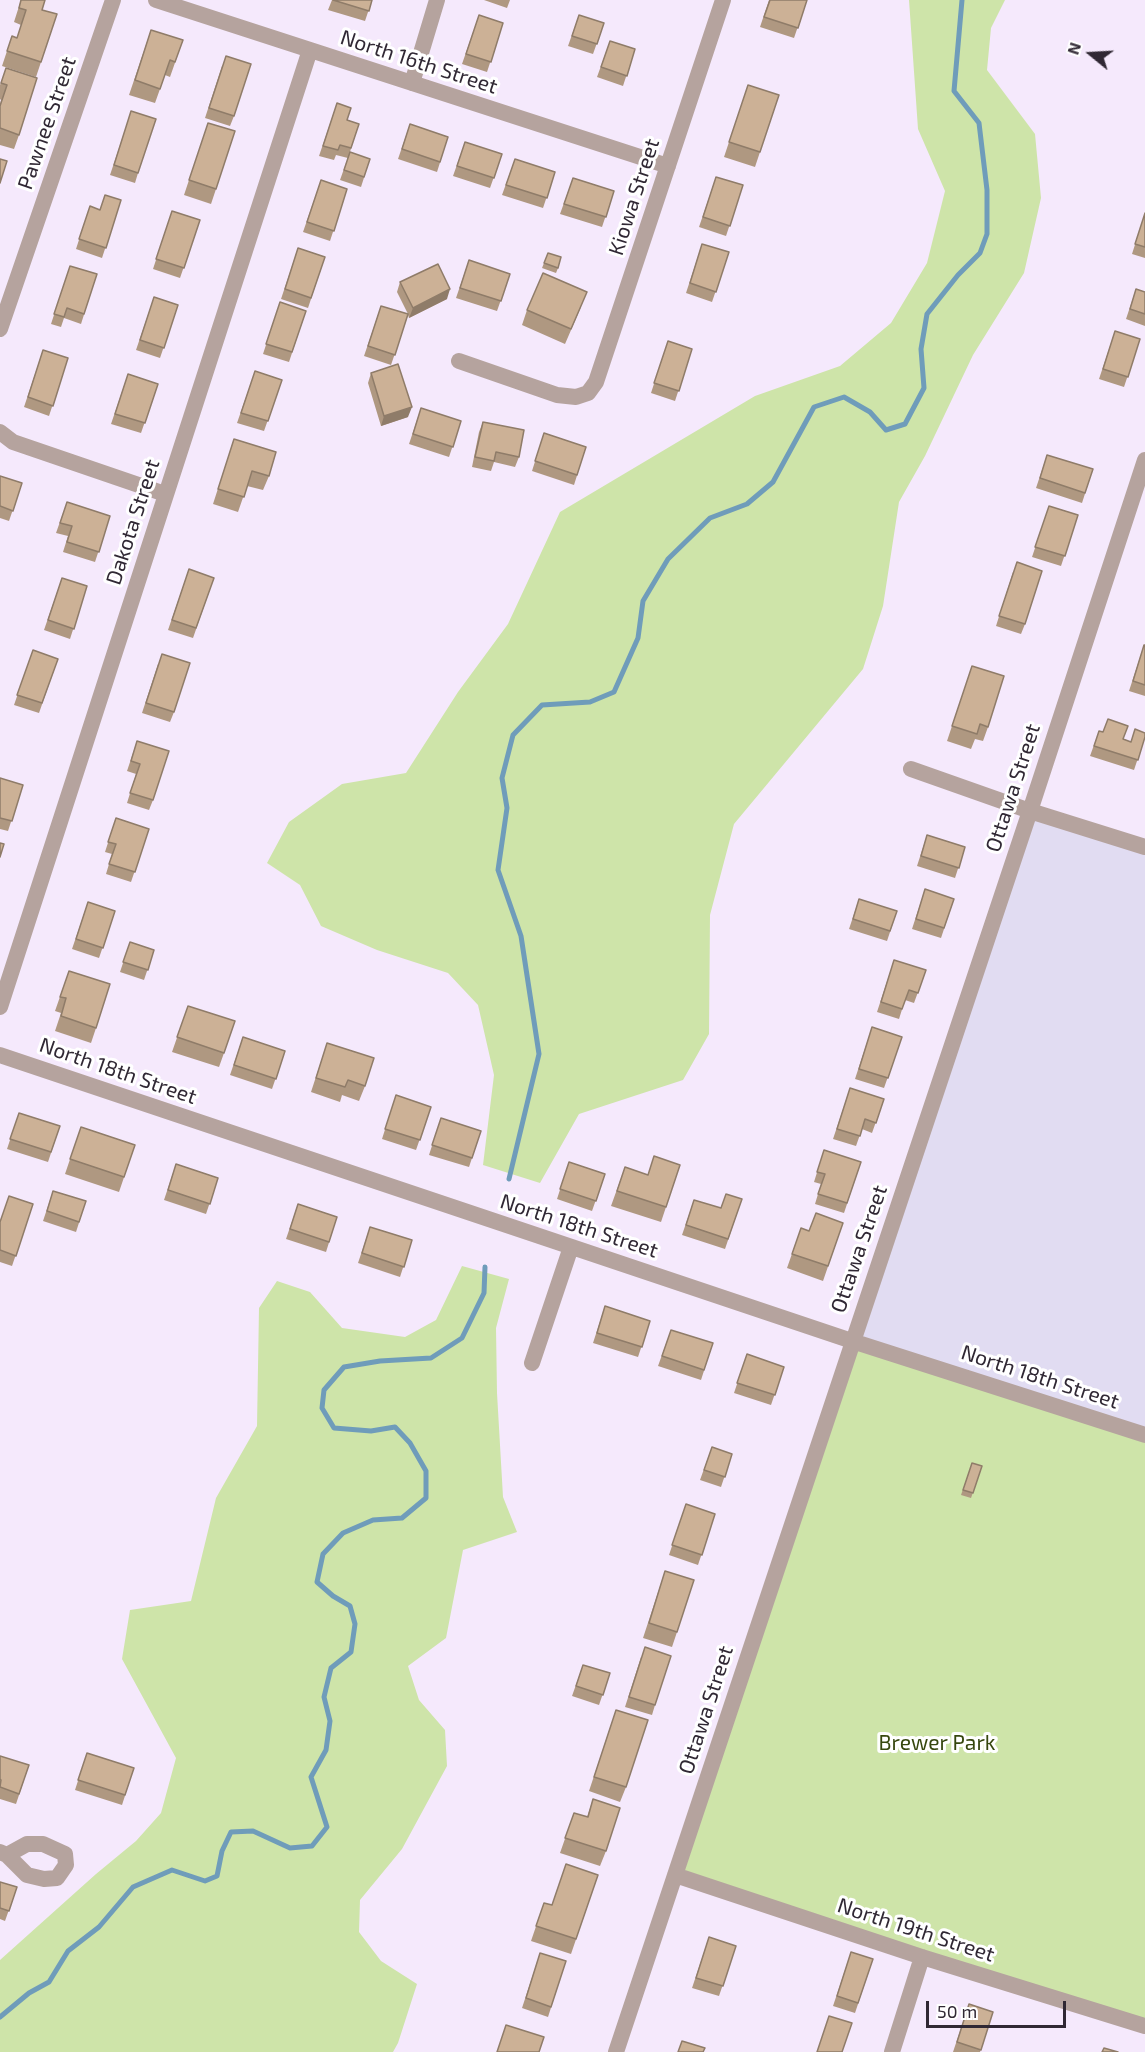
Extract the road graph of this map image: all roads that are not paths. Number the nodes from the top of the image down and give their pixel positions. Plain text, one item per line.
1 (113, 0) edge
2 (156, 0) edge
3 (437, 0) edge
4 (723, 0) edge
5 (309, 50) junction
6 (412, 83) junction
7 (668, 166) junction
8 (0, 329) edge
9 (459, 361) dead end
10 (0, 432) edge
11 (1145, 460) edge
12 (165, 494) junction
13 (911, 769) dead end
14 (1030, 811) junction
15 (1145, 847) edge
16 (0, 1007) edge
17 (0, 1054) edge
18 (571, 1246) junction
19 (852, 1341) junction
20 (532, 1363) dead end
21 (1145, 1435) edge
22 (675, 1875) junction
23 (922, 1957) junction
24 (1145, 2026) edge
25 (616, 2052) edge
26 (892, 2052) edge

1 - 8 street, Pawnee Street
2 - 5 street, North 16th Street
3 - 6 street
4 - 7 street, Kiowa Street
5 - 6 street, North 16th Street
5 - 12 street, Dakota Street
6 - 7 street, North 16th Street
7 - 9 street, Kiowa Street
10 - 12 street
11 - 14 street, Ottawa Street
12 - 16 street, Dakota Street
13 - 14 street
14 - 15 street
14 - 19 street, Ottawa Street
17 - 18 street, North 18th Street
18 - 19 street, North 18th Street
18 - 20 street
19 - 21 street, North 18th Street
19 - 22 street, Ottawa Street
22 - 23 street, North 19th Street
22 - 25 street, Ottawa Street
23 - 24 street, North 19th Street
23 - 26 street

